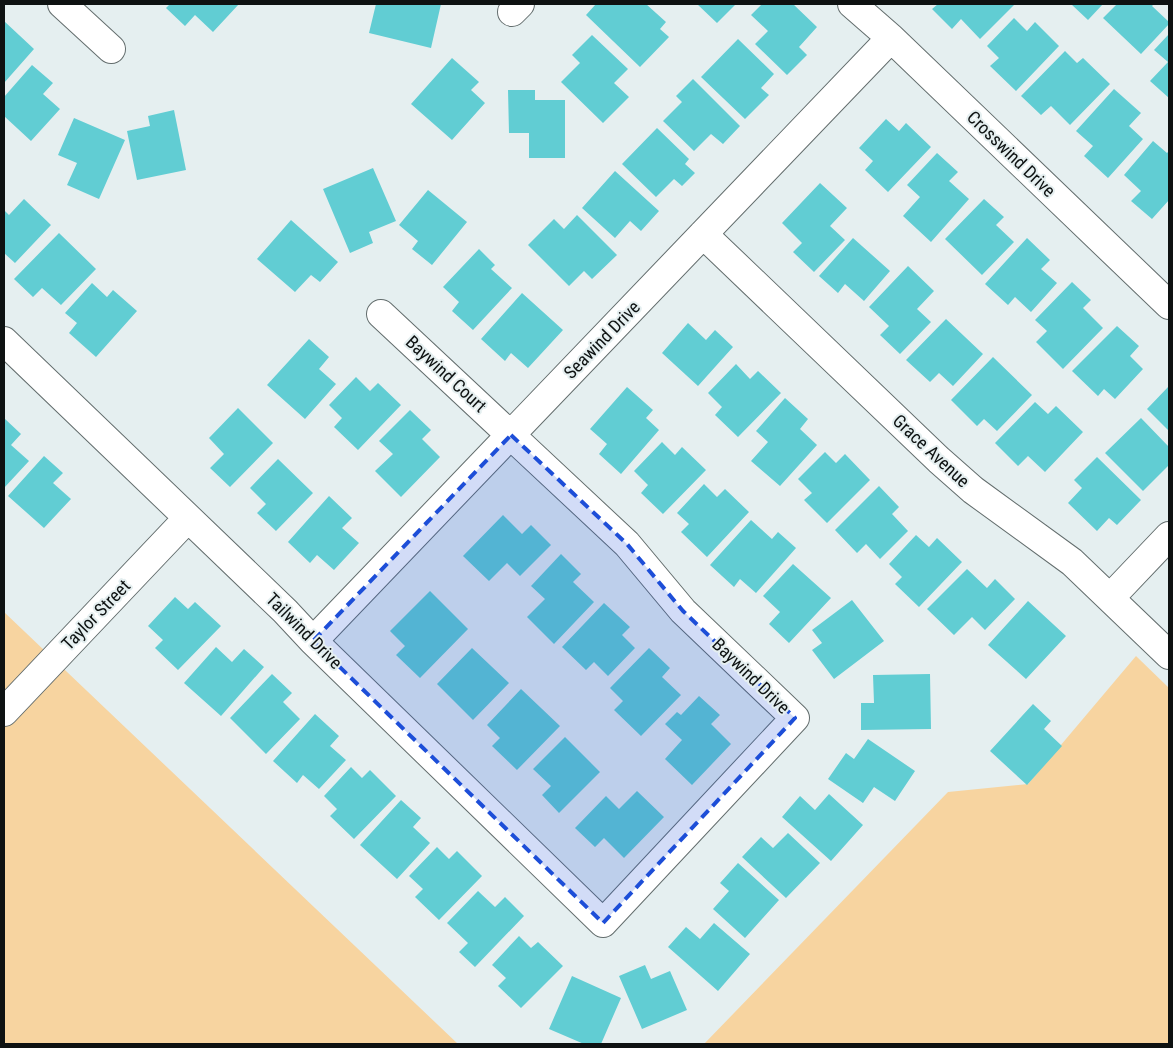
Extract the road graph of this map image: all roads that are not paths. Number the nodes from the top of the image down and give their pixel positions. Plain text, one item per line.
1 (62, 4) edge
2 (852, 4) edge
3 (891, 38) junction
4 (111, 49) dead end
5 (703, 234) junction
6 (1169, 305) edge
7 (381, 314) dead end
8 (4, 340) edge
9 (511, 435) junction
10 (188, 518) junction
11 (1169, 536) edge
12 (1110, 598) junction
13 (313, 641) junction
14 (1169, 655) edge
15 (4, 712) edge
16 (604, 923) joint

1 - 4 street
2 - 3 street, Crosswind Drive
3 - 5 street, Seawind Drive
3 - 6 street, Crosswind Drive
5 - 9 street, Seawind Drive
5 - 12 street, Grace Avenue
7 - 9 street, Baywind Court
8 - 10 street, Tailwind Drive
9 - 13 street, Seawind Drive
9 - 16 street, Baywind Drive
10 - 13 street, Tailwind Drive
10 - 15 street, Taylor Street
11 - 12 street
12 - 14 street, Grace Avenue
13 - 16 street, Tailwind Drive

